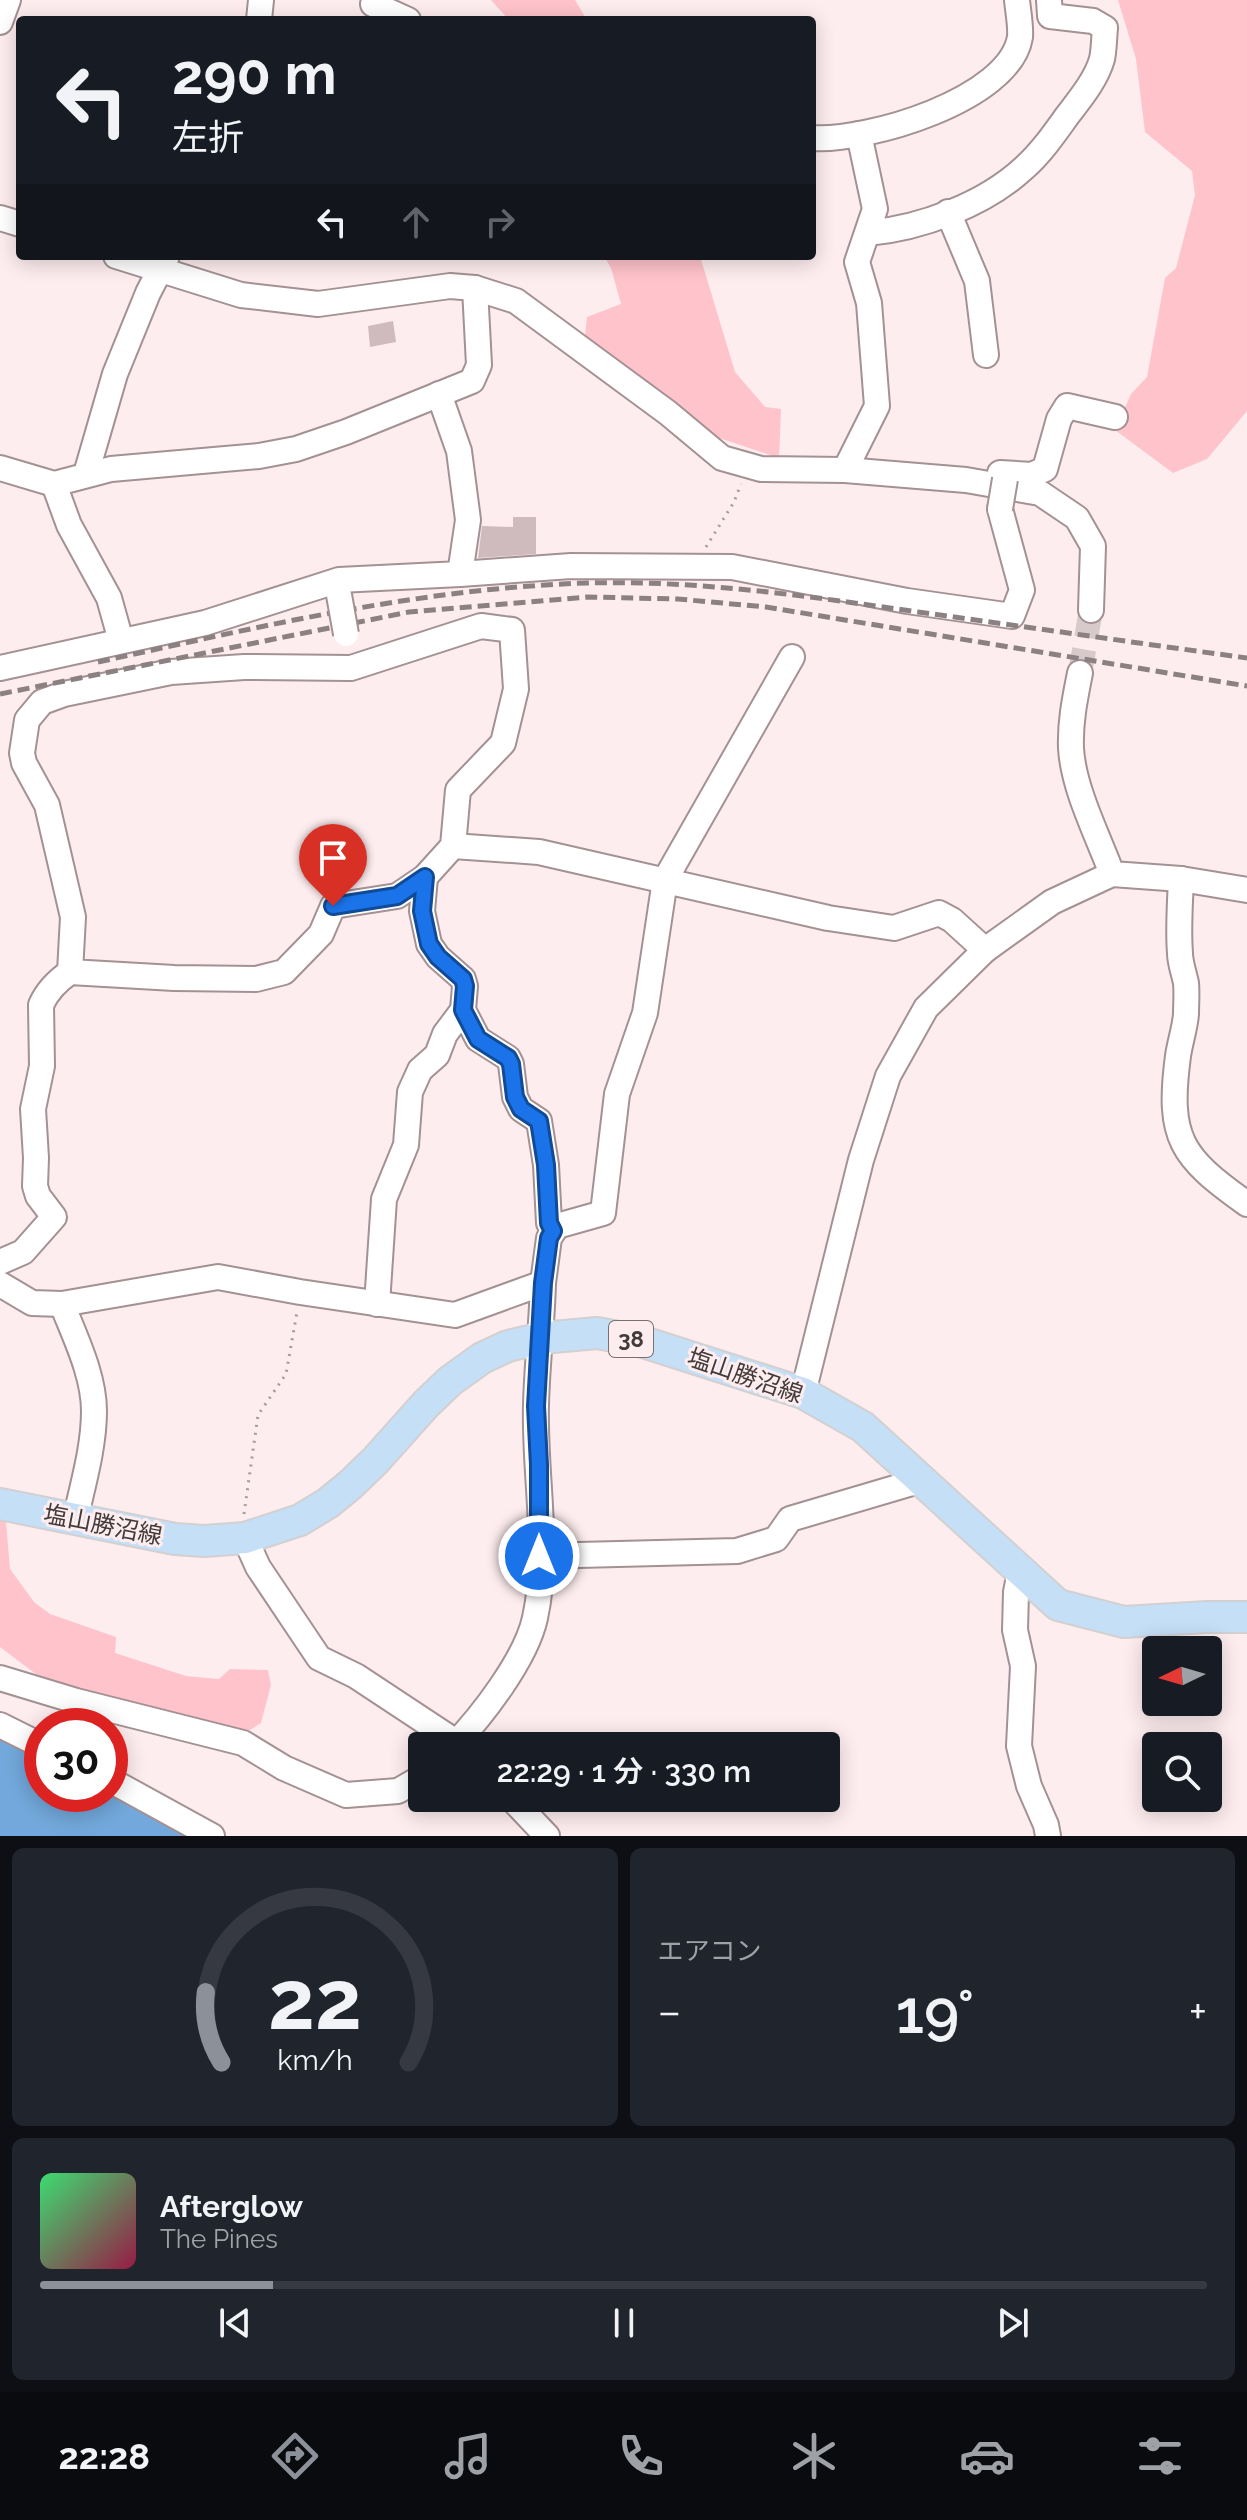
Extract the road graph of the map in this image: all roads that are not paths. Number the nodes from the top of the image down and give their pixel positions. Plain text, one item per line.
1 (8, 0) edge
2 (1017, 0) edge
3 (1049, 0) edge
4 (373, 4) dead end
5 (399, 16) edge
6 (0, 22) edge
7 (859, 134) junction
8 (816, 138) edge
9 (948, 212) junction
10 (868, 233) junction
11 (165, 263) edge
12 (475, 288) junction
13 (986, 355) dead end
14 (439, 394) junction
15 (1115, 417) dead end
16 (847, 465) junction
17 (0, 468) edge
18 (86, 474) junction
19 (1005, 476) junction
20 (54, 484) junction
21 (460, 574) junction
22 (339, 588) junction
23 (1091, 610) tunnel mouth
24 (121, 641) junction
25 (792, 657) dead end
26 (0, 668) edge
27 (351, 668) junction
28 (1080, 673) tunnel mouth
29 (453, 846) junction
30 (1112, 874) junction
31 (425, 877) junction
32 (1181, 879) junction
33 (665, 880) junction
34 (1247, 890) edge
35 (985, 950) junction
36 (70, 972) junction
37 (463, 1010) junction
38 (1247, 1204) edge
39 (553, 1231) junction
40 (0, 1262) edge
41 (543, 1283) junction
42 (0, 1284) edge
43 (62, 1304) junction
44 (377, 1304) junction
45 (542, 1338) junction
46 (803, 1393) junction
47 (922, 1480) junction
48 (0, 1504) edge
49 (75, 1520) junction
50 (245, 1538) junction
51 (539, 1556) junction
52 (1020, 1572) junction
53 (1247, 1617) edge
54 (0, 1678) edge
55 (0, 1725) edge
56 (440, 1732) edge
57 (467, 1732) edge
58 (24, 1737) edge
59 (408, 1785) edge
60 (128, 1790) edge
61 (524, 1812) edge
62 (212, 1836) edge
63 (547, 1836) edge
64 (1048, 1836) edge

1 - 6 street
2 - 7 street
3 - 9 street
4 - 5 street
7 - 8 street
7 - 10 street
9 - 10 street
9 - 13 street
10 - 16 street
11 - 12 street
11 - 18 street
12 - 14 street
12 - 16 street
14 - 18 street
14 - 21 street
15 - 19 street
16 - 19 street
16 - 23 street
17 - 20 street
18 - 20 street
19 - 21 street, bridge
20 - 24 street
21 - 22 street
22 - 24 street
22 - 27 street, bridge
24 - 26 street
25 - 33 street
27 - 29 street
27 - 36 street
28 - 30 street
29 - 31 street
29 - 33 street
30 - 32 street
30 - 35 street
31 - 36 street
31 - 37 street
32 - 34 street
32 - 38 street
33 - 35 street
33 - 39 street
35 - 46 street
36 - 40 street
37 - 39 street
37 - 44 street
39 - 41 street
41 - 44 street
41 - 45 street
42 - 43 street
43 - 44 street
43 - 49 street
45 - 46 main road, 塩山勝沼線 / 38
45 - 50 main road, 塩山勝沼線 / 38
45 - 51 street
46 - 47 main road, 塩山勝沼線 / 38
47 - 51 street
47 - 52 main road, 塩山勝沼線 / 38
48 - 49 main road, 塩山勝沼線 / 38
49 - 50 main road, 塩山勝沼線 / 38
50 - 56 street
51 - 57 street
52 - 53 main road, 塩山勝沼線 / 38
52 - 64 street
54 - 59 street
55 - 58 street
60 - 62 street
61 - 63 street

